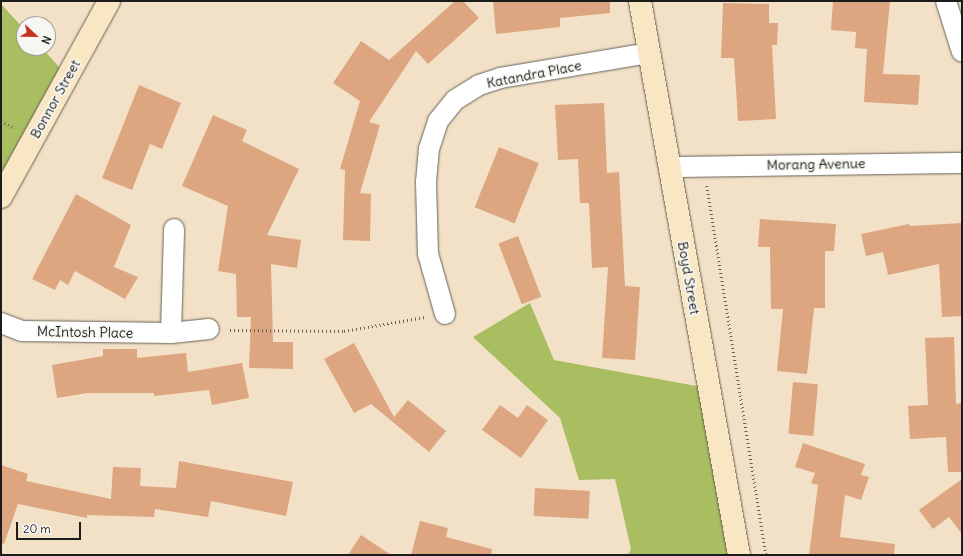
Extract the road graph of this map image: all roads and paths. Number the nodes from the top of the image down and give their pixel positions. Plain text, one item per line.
1 (109, 1) edge
2 (640, 1) edge
3 (946, 1) edge
4 (962, 52) edge
5 (649, 54) junction
6 (962, 163) edge
7 (703, 165) junction
8 (670, 167) junction
9 (1, 197) edge
10 (174, 229) dead end
11 (445, 314) joint
12 (1, 323) edge
13 (209, 329) joint
14 (171, 333) junction
15 (739, 555) edge
16 (766, 555) edge

1 - 9 main road, Bonnor Street
2 - 5 main road, Boyd Street
3 - 4 street
5 - 8 main road, Boyd Street
5 - 11 street, Katandra Place
6 - 7 street, Morang Avenue
7 - 8 street, Morang Avenue
7 - 16 path
8 - 15 main road, Boyd Street
10 - 14 street
11 - 13 path
12 - 14 street, McIntosh Place
13 - 14 street, McIntosh Place

